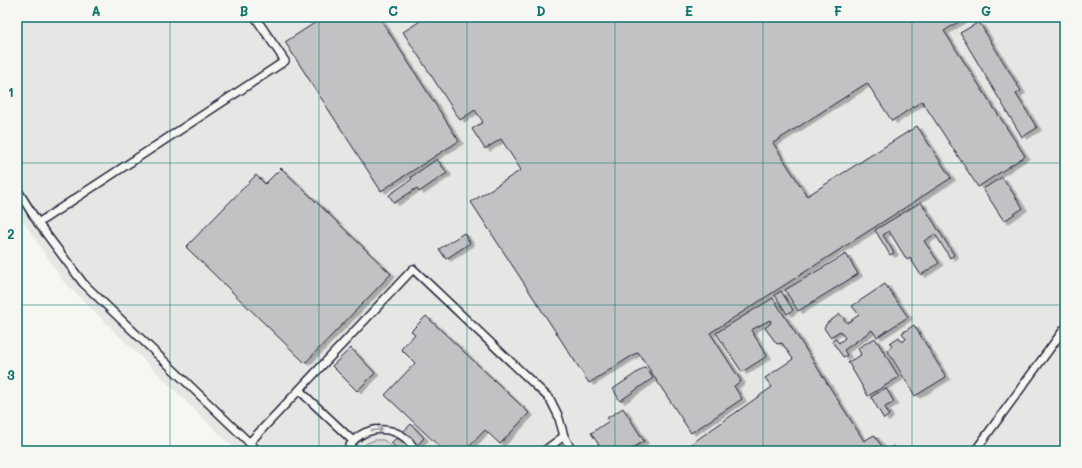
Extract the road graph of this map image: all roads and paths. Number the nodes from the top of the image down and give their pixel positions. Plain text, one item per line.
1 (254, 17) edge
2 (17, 189) edge
3 (38, 223) junction
4 (1065, 328) edge
5 (299, 390) junction
6 (564, 436) junction
7 (353, 442) junction
8 (249, 443) junction
9 (258, 451) edge
10 (347, 451) edge
11 (416, 451) edge
12 (544, 451) edge
13 (572, 451) edge
14 (975, 451) edge

1 - 3 lane
2 - 3 lane
3 - 8 lane
4 - 14 lane
5 - 6 lane
5 - 7 lane
5 - 8 lane
6 - 12 lane
6 - 13 lane
7 - 10 lane
7 -> 11 lane
8 - 9 lane

